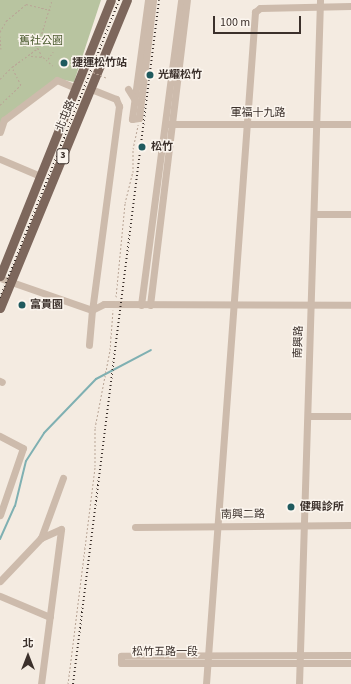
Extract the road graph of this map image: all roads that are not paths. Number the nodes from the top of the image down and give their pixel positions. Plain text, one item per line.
1 (111, 0) edge
2 (127, 0) edge
3 (148, 0) edge
4 (152, 0) edge
5 (181, 0) edge
6 (188, 0) edge
7 (320, 3) edge
8 (351, 6) edge
9 (76, 88) junction
10 (91, 88) junction
11 (128, 89) dead end
12 (136, 100) junction
13 (168, 124) junction
14 (246, 124) junction
15 (316, 124) junction
16 (351, 124) edge
17 (0, 132) edge
18 (0, 159) edge
19 (40, 176) junction
20 (314, 214) junction
21 (351, 214) edge
22 (0, 277) edge
23 (11, 282) junction
24 (141, 305) junction
25 (150, 305) junction
26 (234, 305) junction
27 (312, 305) junction
28 (351, 305) edge
29 (0, 308) edge
30 (92, 310) junction
31 (89, 345) dead end
32 (308, 416) junction
33 (351, 416) edge
34 (0, 436) edge
35 (63, 478) dead end
36 (0, 515) edge
37 (306, 525) junction
38 (351, 525) edge
39 (218, 526) junction
40 (135, 527) dead end
41 (41, 538) junction
42 (0, 581) edge
43 (0, 596) edge
44 (50, 617) junction
45 (351, 655) edge
46 (300, 659) junction
47 (207, 660) junction
48 (351, 663) edge
49 (41, 684) edge
50 (206, 684) edge
51 (299, 684) edge

1 - 9 main road, 北屯路 / 3
2 - 10 main road, 北屯路 / 3
3 - 12 street
4 - 12 street
5 - 13 street
6 - 13 street
7 - 8 street
7 - 14 street
7 - 15 street, 南興路
9 - 17 street
9 - 19 main road, 北屯路 / 3
10 - 23 main road, 北屯路 / 3
10 - 30 street
11 - 12 street, bridge
13 - 14 street, 軍福十九路
13 - 24 street
13 - 25 street
14 - 15 street, 軍福十九路
14 - 26 street
15 - 16 street, 軍福十九路
15 - 20 street, 南興路
18 - 19 street
19 - 22 main road, 北屯路 / 3
20 - 21 street
20 - 27 street, 南興路
22 - 23 street
23 - 29 main road, 北屯路 / 3
23 - 30 street
24 - 25 street
24 - 30 street
25 - 26 street
26 - 27 street
26 - 39 street
27 - 28 street
27 - 32 street, 南興路
30 - 31 street
32 - 33 street
32 - 37 street, 南興路
34 - 36 street
35 - 41 street
37 - 38 street, 南興二路
37 - 39 street, 南興二路
37 - 46 street, 南興路
39 - 40 street, 南興二路
39 - 47 street
41 - 42 street
41 - 44 street
43 - 44 street
44 - 49 street
45 - 46 street, 松竹五路一段
46 - 47 street, 松竹五路一段
46 - 48 street, 松竹五路一段
46 - 51 street, 南興路
47 - 47 street, 松竹五路一段
47 - 50 street

